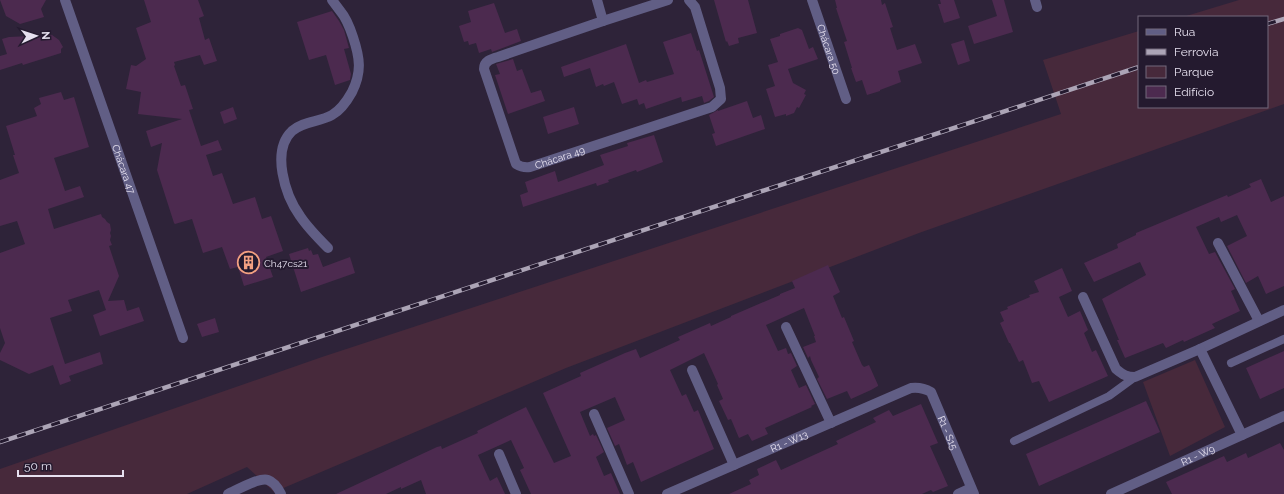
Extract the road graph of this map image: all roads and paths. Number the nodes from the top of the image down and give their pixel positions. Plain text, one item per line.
1 (65, 0) edge
2 (332, 0) edge
3 (597, 0) edge
4 (668, 0) edge
5 (689, 0) edge
6 (812, 0) edge
7 (604, 21) junction
8 (846, 99) dead end
9 (1218, 243) dead end
10 (328, 248) dead end
11 (1083, 297) dead end
12 (1284, 310) edge
13 (1259, 321) junction
14 (786, 327) dead end
15 (183, 338) dead end
16 (1284, 339) edge
17 (1200, 349) junction
18 (1231, 363) dead end
19 (692, 370) dead end
20 (1135, 377) junction
21 (911, 388) joint
22 (594, 414) dead end
23 (1284, 416) edge
24 (831, 423) junction
25 (1242, 435) junction
26 (1014, 441) dead end
27 (499, 454) dead end
28 (734, 465) junction
29 (972, 491) edge
30 (228, 494) edge
31 (280, 494) edge
32 (516, 494) edge
33 (629, 494) edge
34 (667, 494) edge
35 (958, 494) edge
36 (1110, 494) edge

1 - 15 street, Chácara 47
2 - 10 street
3 - 7 street
4 - 7 street, Chácara 49
5 - 7 street, Chácara 49
6 - 8 street, Chácara 50
9 - 13 street
11 - 20 street
12 - 13 street
13 - 17 street
14 - 24 street
16 - 18 lane
17 - 20 street
17 - 25 street
19 - 28 street
20 - 26 lane
21 - 24 street, R1 - W13
21 - 29 street, R1 - S15
22 - 33 street
23 - 25 street, R1 - W9
24 - 28 street, R1 - W13
25 - 36 street, R1 - W9
27 - 32 street
28 - 34 street, R1 - W13
29 - 35 street
30 - 31 street

